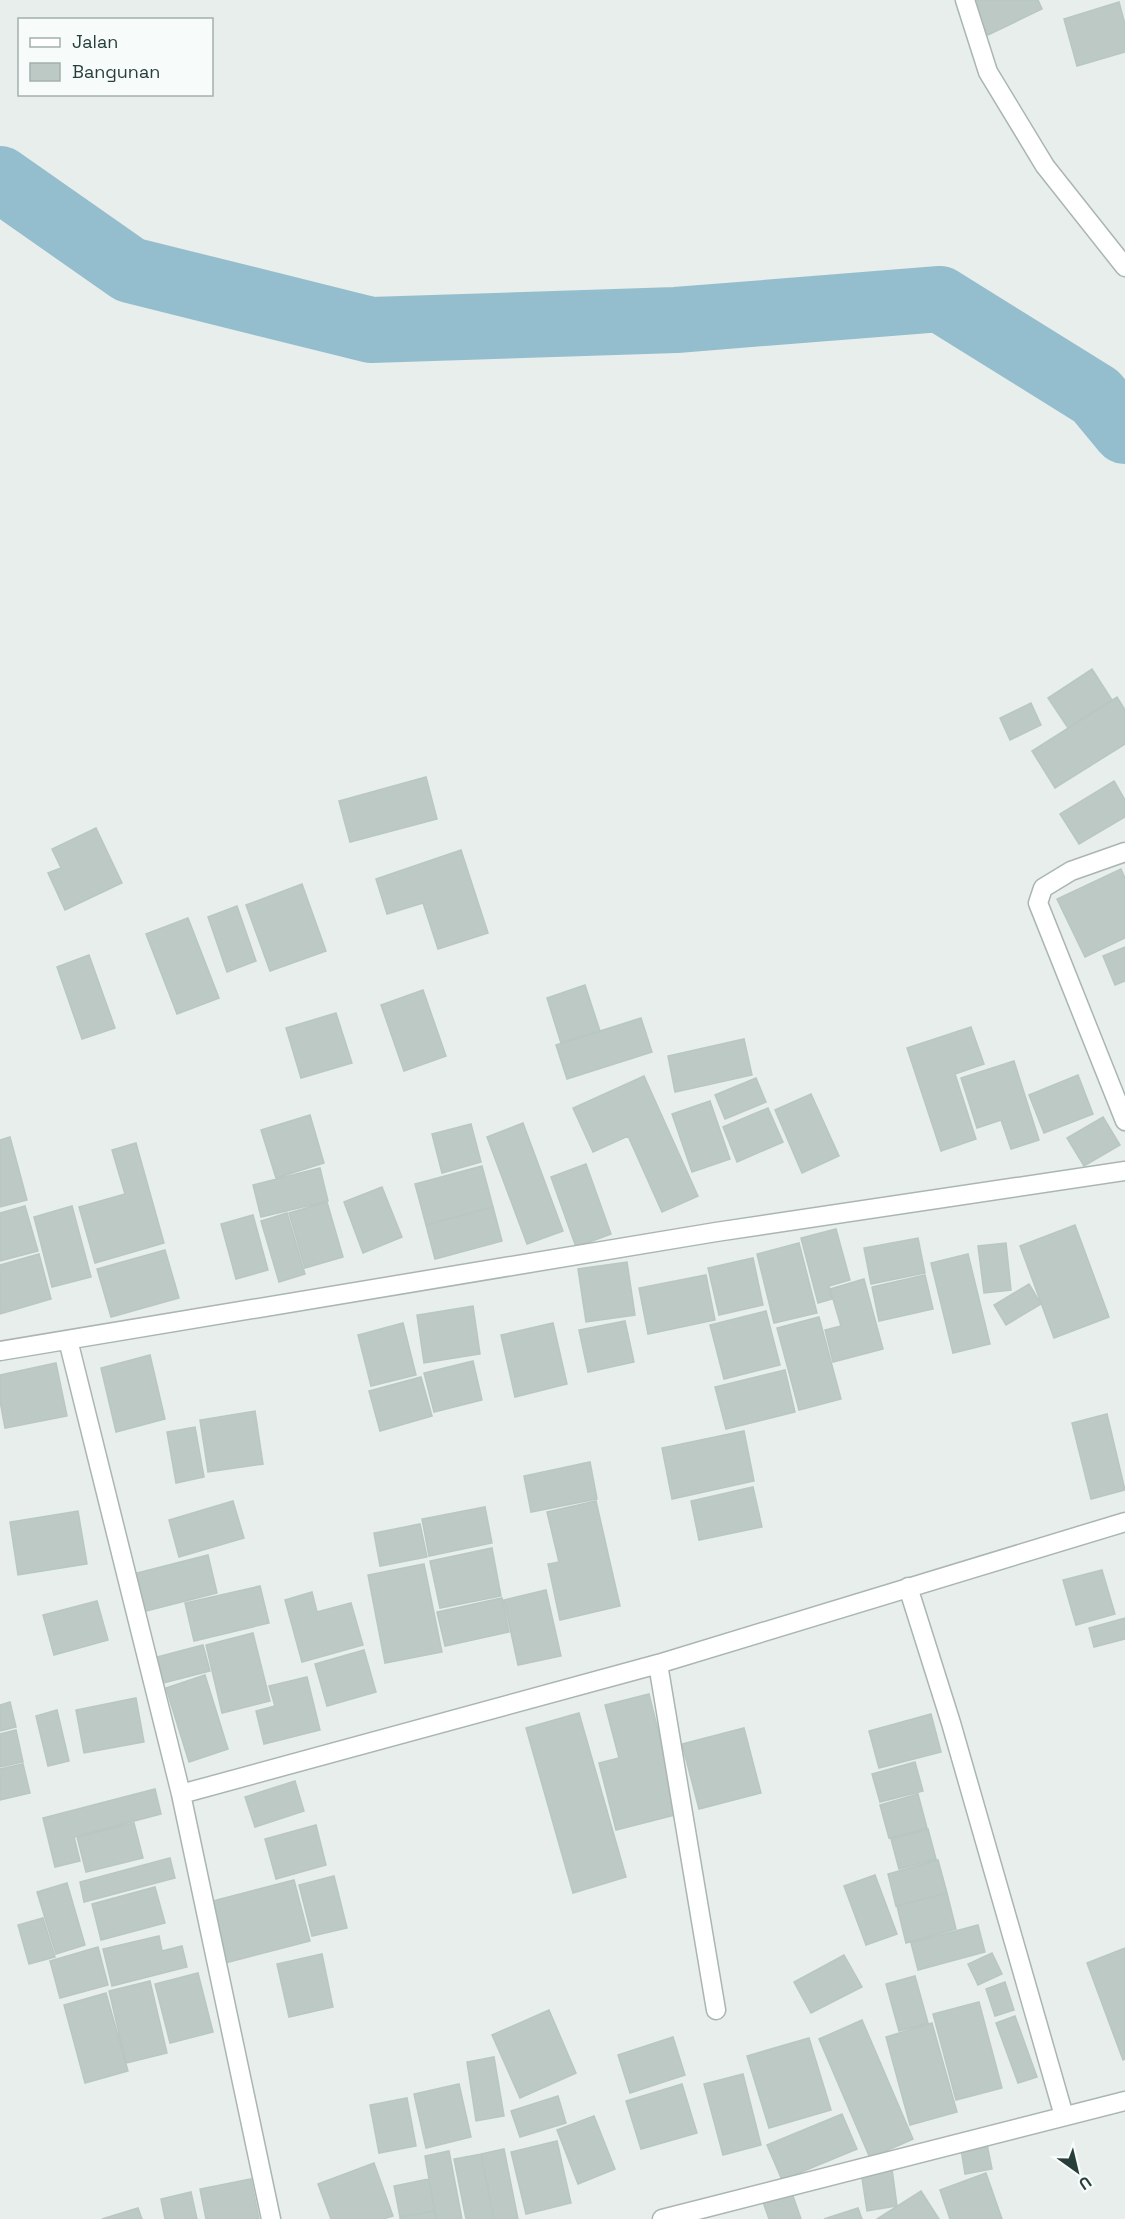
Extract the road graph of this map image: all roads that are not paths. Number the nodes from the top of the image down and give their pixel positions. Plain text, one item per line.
1 (965, 0) edge
2 (1125, 267) edge
3 (1125, 852) edge
4 (1125, 1121) edge
5 (1125, 1171) edge
6 (68, 1340) junction
7 (0, 1351) edge
8 (1125, 1522) edge
9 (908, 1587) junction
10 (658, 1664) junction
11 (181, 1794) junction
12 (717, 2010) dead end
13 (1125, 2101) edge
14 (1064, 2116) junction
15 (271, 2219) edge
16 (662, 2219) edge

1 - 2 street
3 - 4 street
5 - 6 street
6 - 7 street
6 - 11 street
8 - 9 street
9 - 10 street
9 - 14 street
10 - 11 street
10 - 12 street
11 - 15 street
13 - 14 street
14 - 16 street

